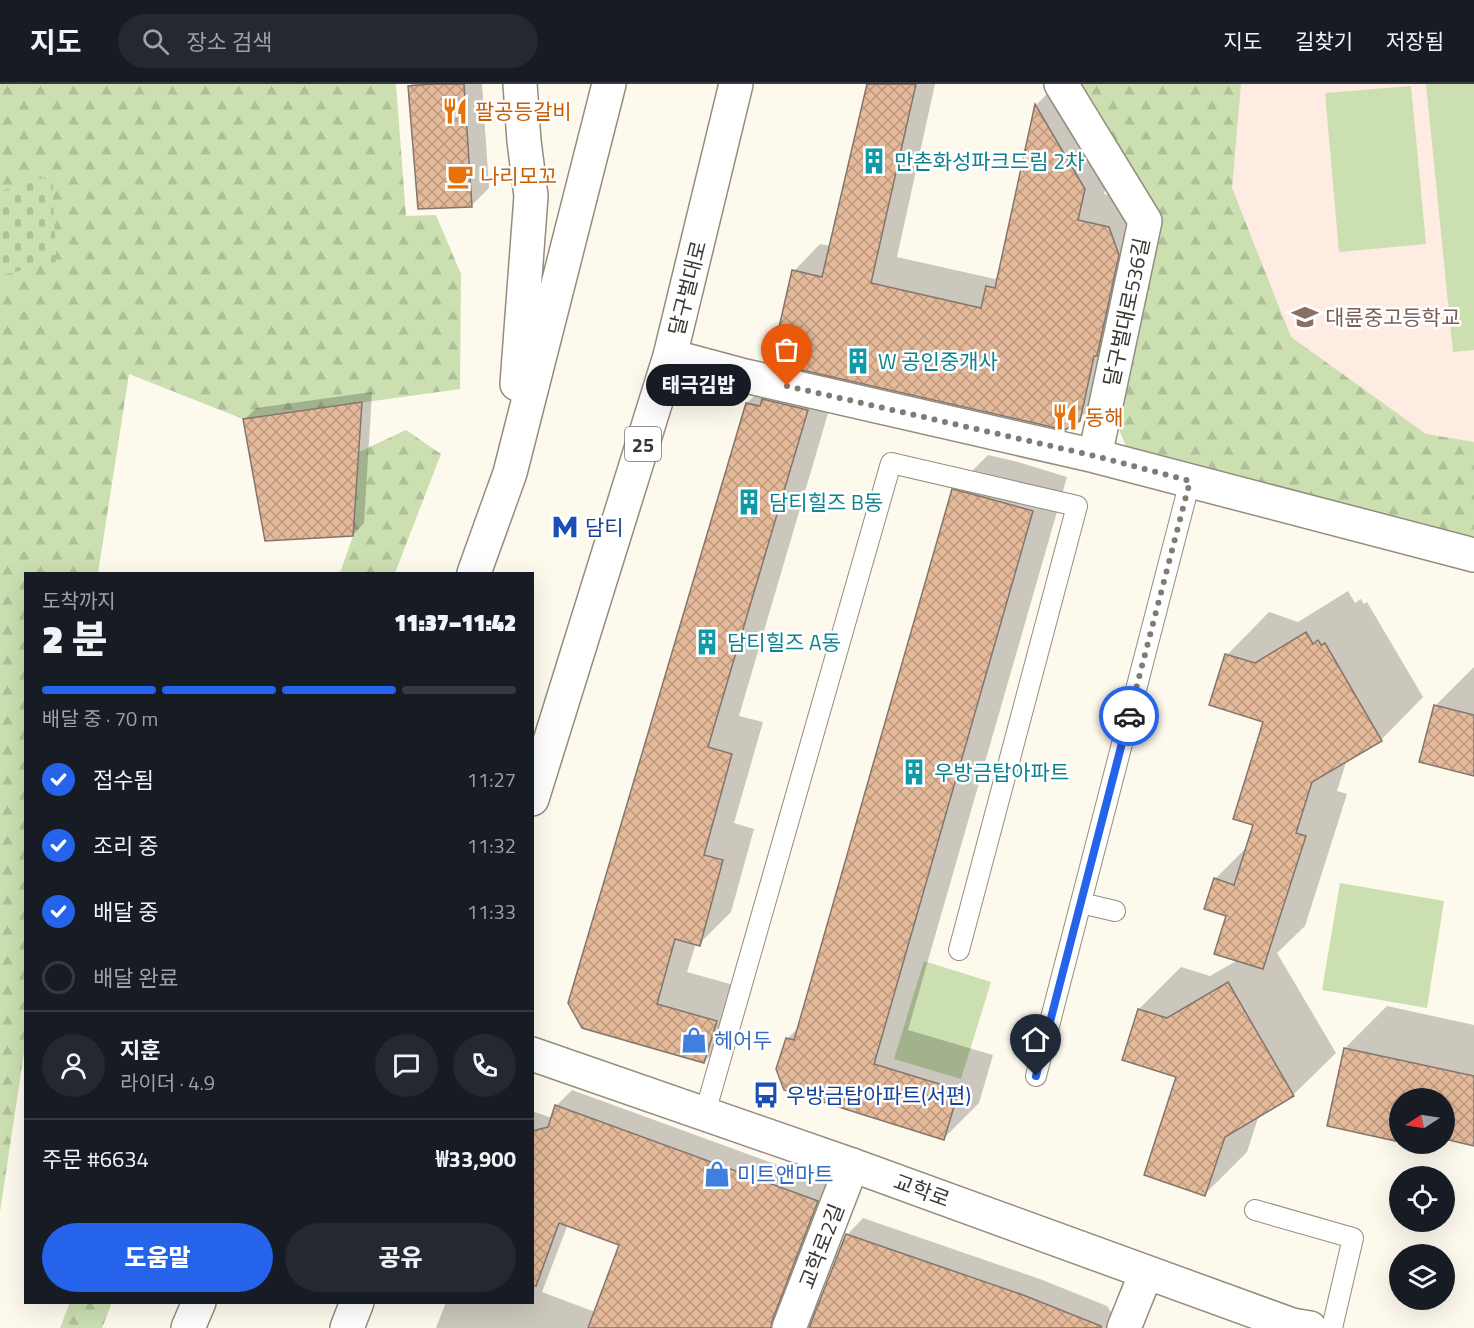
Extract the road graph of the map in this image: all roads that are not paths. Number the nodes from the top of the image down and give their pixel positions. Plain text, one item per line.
1 (520, 84) edge
2 (609, 84) edge
3 (736, 84) edge
4 (1061, 84) edge
5 (670, 356) junction
6 (1095, 456) junction
7 (510, 473) junction
8 (1190, 481) junction
9 (1474, 555) edge
10 (474, 572) edge
11 (534, 793) edge
12 (1081, 903) junction
13 (1115, 911) dead end
14 (959, 950) dead end
15 (534, 1055) edge
16 (1036, 1076) dead end
17 (705, 1113) junction
18 (852, 1165) junction
19 (1255, 1210) dead end
20 (1146, 1273) junction
21 (197, 1304) edge
22 (356, 1304) edge
23 (1298, 1327) edge
24 (189, 1328) edge
25 (347, 1328) edge
26 (789, 1328) edge
27 (1124, 1328) edge
28 (1332, 1328) edge

1 - 7 street
2 - 7 street
3 - 5 street, 달구벌대로 / 25
4 - 6 street, 달구벌대로536길
5 - 6 street
5 - 11 street, 달구벌대로 / 25
6 - 8 street
7 - 10 street
8 - 9 street
8 - 12 lane
12 - 13 lane
12 - 16 lane
14 - 17 lane
15 - 17 street, 교학로
17 - 18 street, 교학로
18 - 20 street, 교학로
18 - 26 street, 교학로2길
19 - 28 lane
20 - 23 street, 교학로
20 - 27 street
21 - 24 street
22 - 25 street

